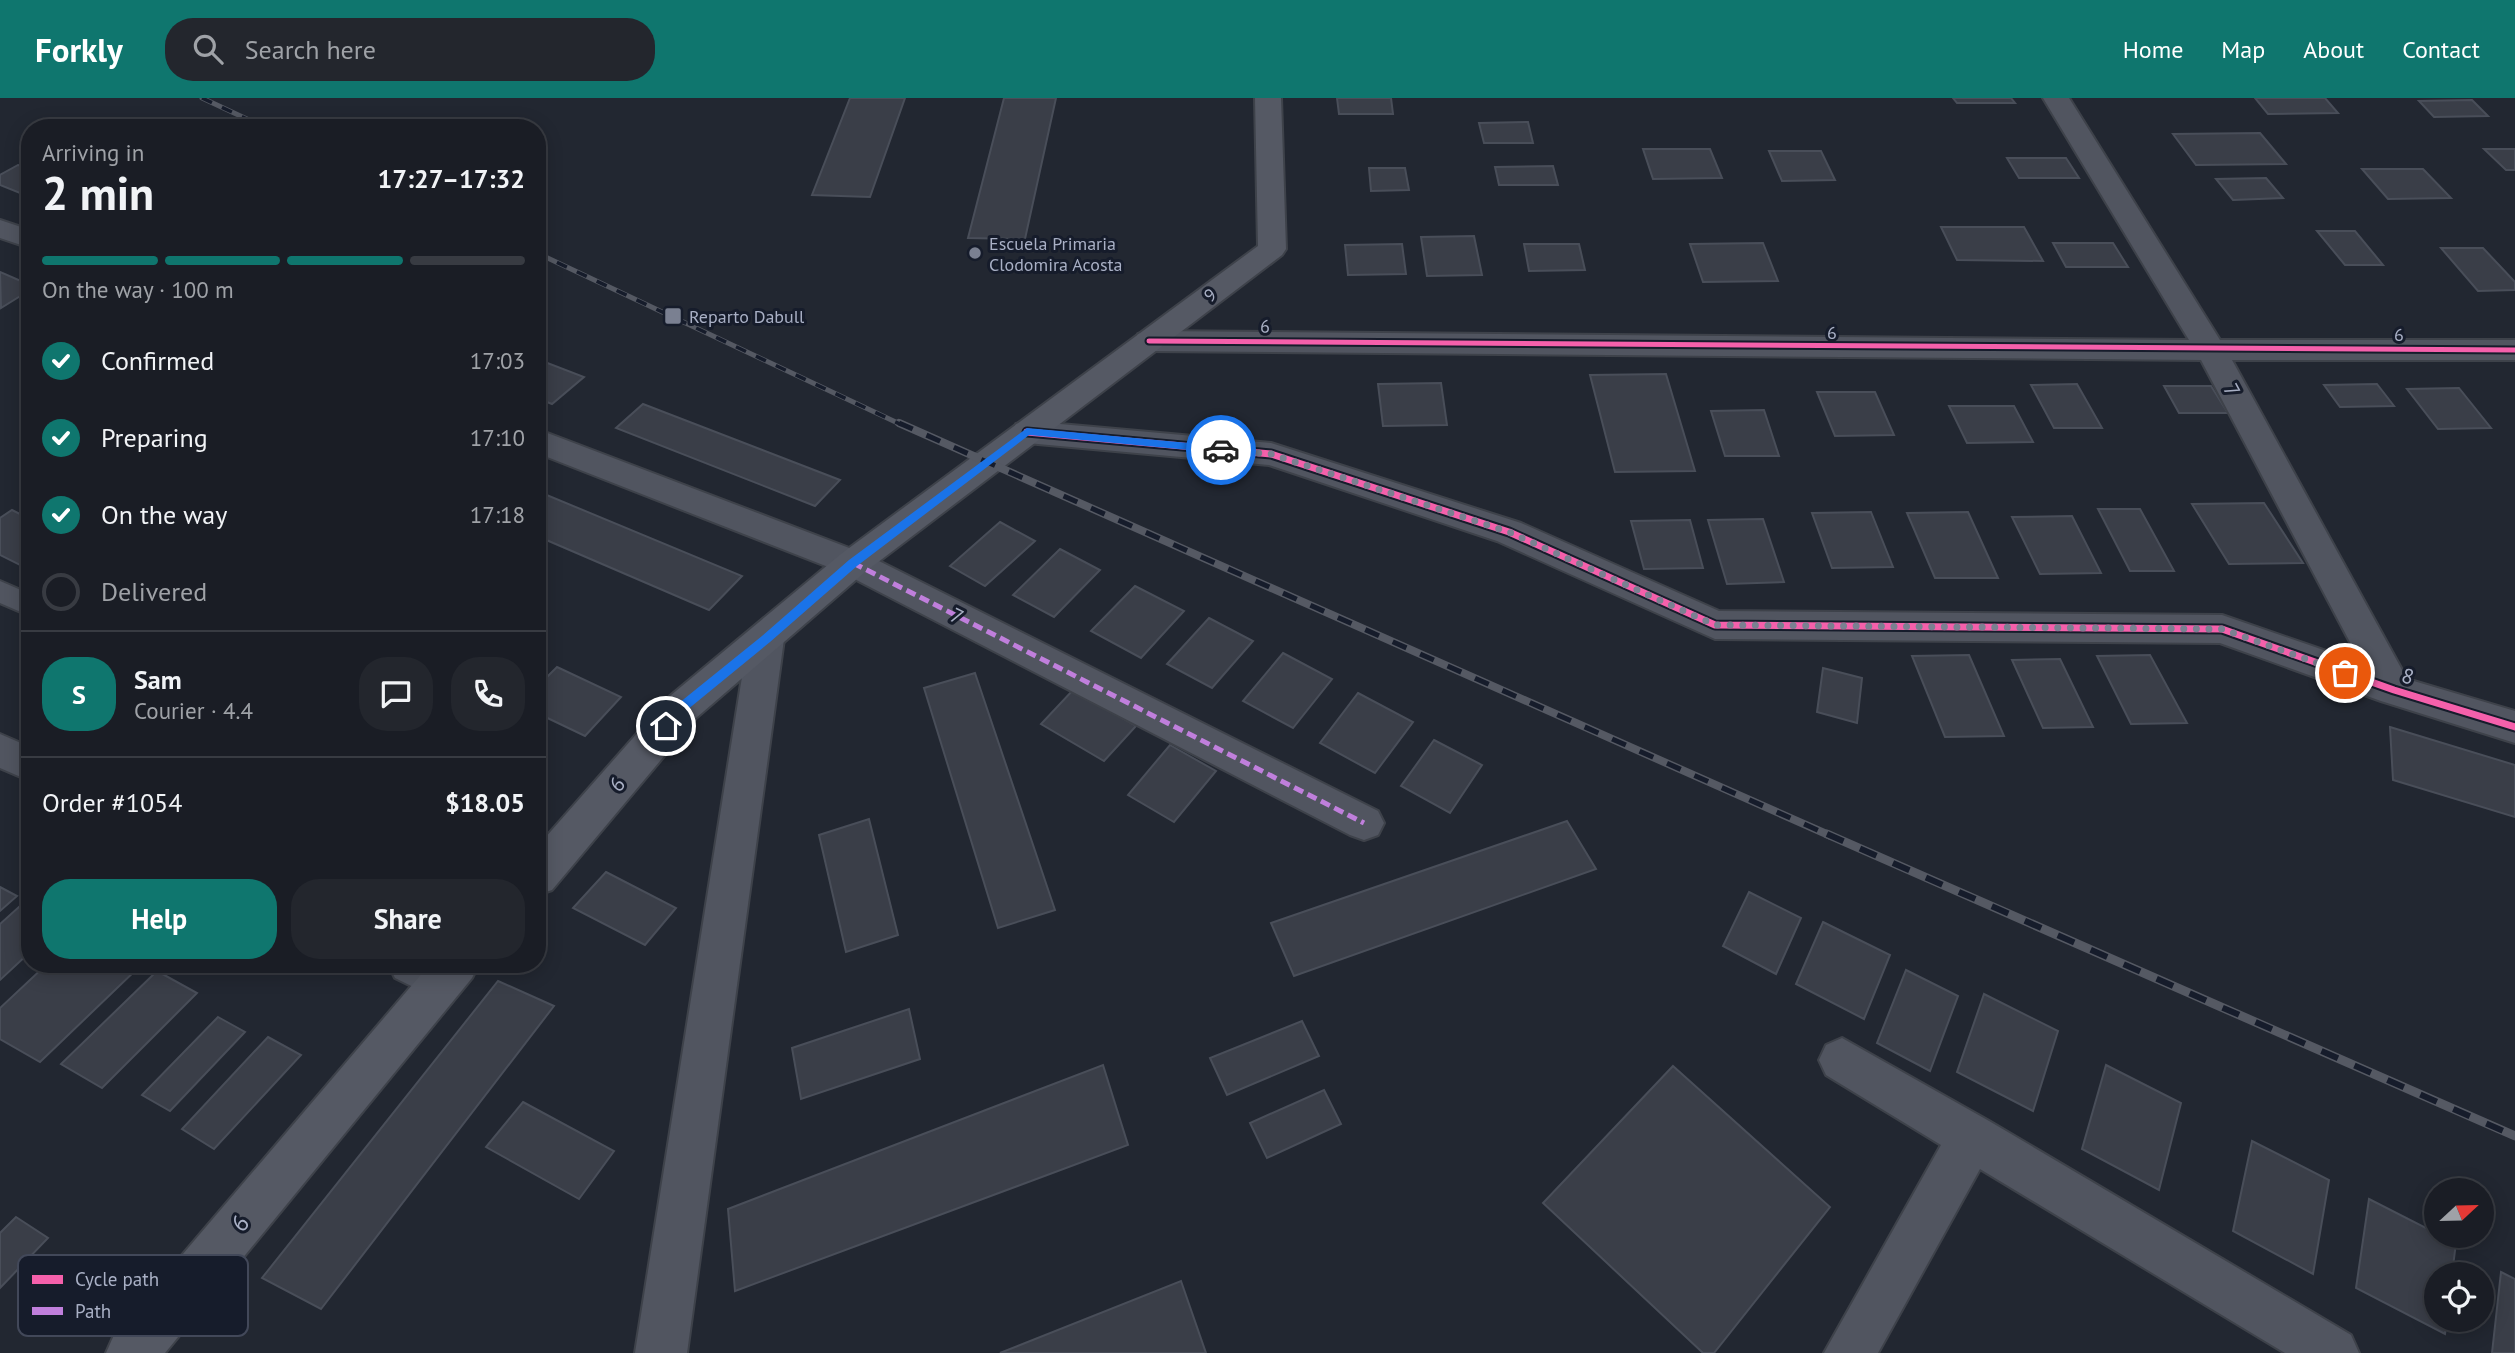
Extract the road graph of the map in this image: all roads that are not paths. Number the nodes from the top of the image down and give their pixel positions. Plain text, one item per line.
1 (1268, 98) edge
2 (2056, 98) edge
3 (0, 228) edge
4 (21, 236) edge
5 (1149, 341) junction
6 (2515, 349) edge
7 (2211, 350) junction
8 (1027, 432) junction
9 (546, 444) edge
10 (853, 563) junction
11 (0, 592) edge
12 (21, 602) edge
13 (766, 639) junction
14 (2394, 690) junction
15 (2515, 727) edge
16 (0, 750) edge
17 (21, 760) edge
18 (1364, 823) dead end
19 (546, 861) edge
20 (434, 973) edge
21 (1842, 1059) dead end
22 (1972, 1137) junction
23 (210, 1255) edge
24 (145, 1336) edge
25 (132, 1353) edge
26 (661, 1353) edge
27 (1850, 1353) edge
28 (2333, 1353) edge

1 - 5 street, 9
2 - 7 street, 7
3 - 4 street
5 - 7 street, 6
5 - 8 street, 9
6 - 7 street, 6
7 - 14 street, 7
8 - 10 street, 6
8 - 14 street, 8
9 - 10 street, 7
10 - 13 street, 6
10 - 18 street, 7
11 - 12 lane
13 - 19 street, 6
13 - 26 street
14 - 15 street, 8
16 - 17 street
20 - 23 street, 6
21 - 22 street
22 - 27 street
22 - 28 street
24 - 25 street, 6

